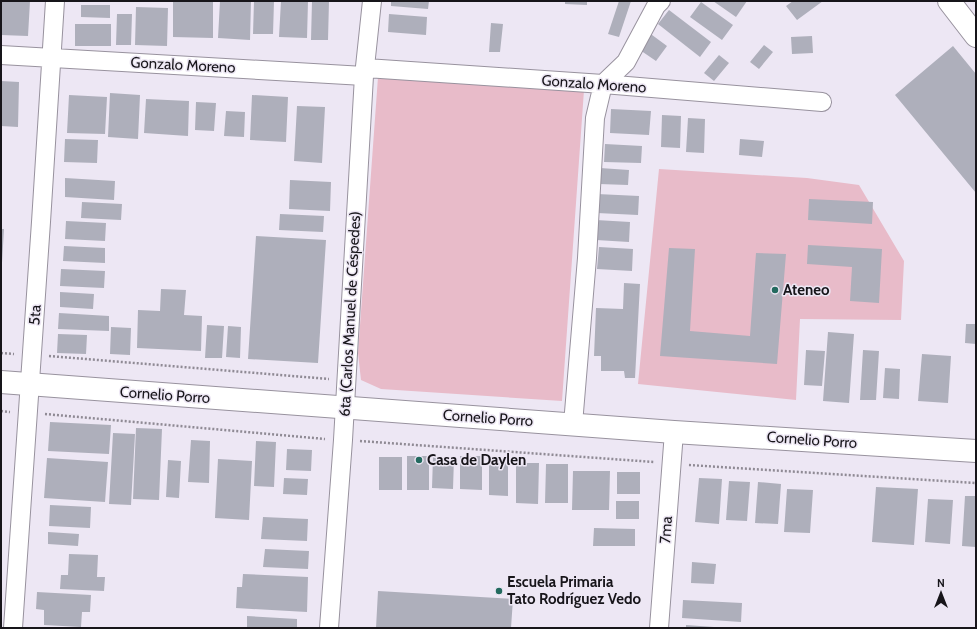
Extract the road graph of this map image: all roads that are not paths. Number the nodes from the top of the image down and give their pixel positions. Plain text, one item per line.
1 (54, 1) edge
2 (372, 1) edge
3 (661, 1) edge
4 (949, 1) edge
5 (976, 36) edge
6 (1, 55) edge
7 (50, 58) junction
8 (365, 72) junction
9 (603, 84) junction
10 (822, 102) dead end
11 (1, 382) edge
12 (30, 384) junction
13 (344, 408) junction
14 (573, 424) junction
15 (674, 432) junction
16 (976, 451) edge
17 (13, 628) edge
18 (329, 628) edge
19 (659, 628) edge

1 - 7 street, 5ta
2 - 8 street, 6ta (Carlos Manuel de Céspedes)
3 - 9 street
4 - 5 street
6 - 7 street, Gonzalo Moreno
7 - 8 street, Gonzalo Moreno
7 - 12 street, 5ta
8 - 9 street, Gonzalo Moreno
8 - 13 street, 6ta (Carlos Manuel de Céspedes)
9 - 10 street, Gonzalo Moreno
9 - 14 street
11 - 12 street, Cornelio Porro
12 - 13 street, Cornelio Porro
12 - 17 street, 5ta
13 - 14 street, Cornelio Porro
13 - 18 street, 6ta (Carlos Manuel de Céspedes)
14 - 15 street, Cornelio Porro
15 - 16 street, Cornelio Porro
15 - 19 street, 7ma

